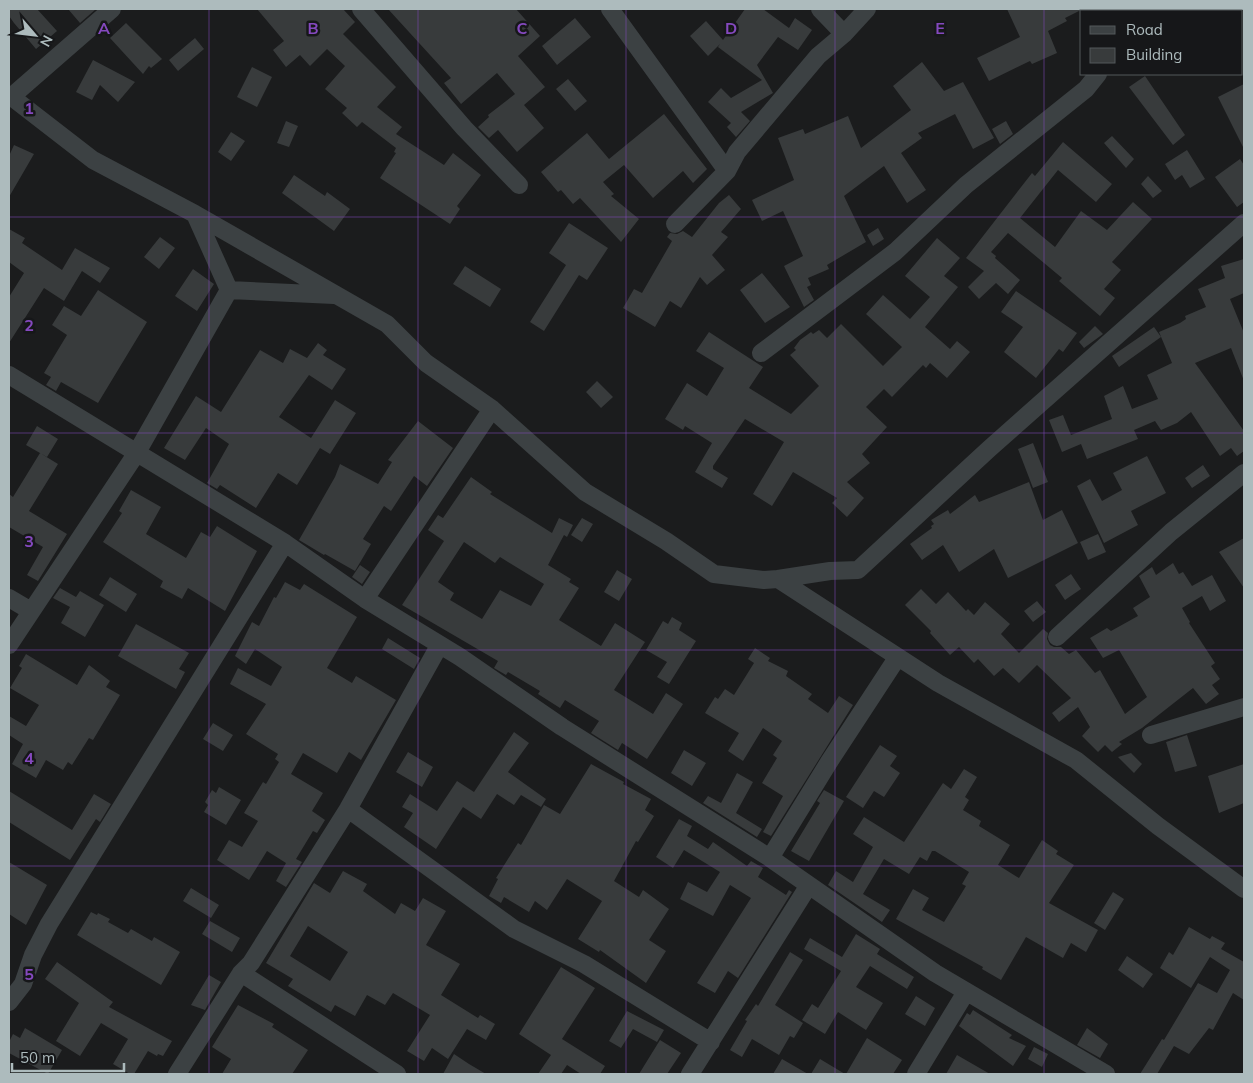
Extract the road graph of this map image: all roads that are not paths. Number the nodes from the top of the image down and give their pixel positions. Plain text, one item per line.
1 (112, 9) edge
2 (360, 9) edge
3 (610, 9) edge
4 (820, 9) edge
5 (867, 9) edge
6 (1132, 9) edge
7 (1127, 10) edge
8 (844, 34) junction
9 (1097, 75) edge
10 (10, 96) edge
11 (727, 171) junction
12 (519, 185) dead end
13 (195, 214) junction
14 (1244, 223) edge
15 (675, 224) dead end
16 (229, 290) junction
17 (337, 295) junction
18 (761, 353) dead end
19 (9, 375) edge
20 (492, 409) junction
21 (136, 454) junction
22 (1244, 472) edge
23 (285, 544) junction
24 (778, 579) junction
25 (9, 598) edge
26 (364, 599) junction
27 (31, 611) junction
28 (1058, 637) dead end
29 (9, 645) edge
30 (439, 646) junction
31 (897, 658) junction
32 (1244, 707) edge
33 (1151, 735) dead end
34 (348, 809) junction
35 (770, 858) junction
36 (809, 885) junction
37 (1244, 889) edge
38 (241, 973) junction
39 (966, 992) junction
40 (9, 1002) edge
41 (711, 1042) junction
42 (177, 1074) edge
43 (398, 1074) edge
44 (690, 1074) edge
45 (916, 1074) edge
46 (1106, 1074) edge

1 - 10 street
2 - 12 street
3 - 11 street
4 - 8 street
5 - 8 street
6 - 7 street
8 - 11 street
9 - 18 street
10 - 13 street
11 - 15 street
13 - 16 street
13 - 17 street
14 - 24 street
16 - 17 street
16 - 21 street
17 - 20 street
19 - 21 street
20 - 24 street
20 - 26 street
21 - 23 street
21 - 27 street
22 - 28 street
23 - 26 street
23 - 40 street
24 - 31 street
25 - 27 street
26 - 30 street
27 - 29 street
30 - 34 street
30 - 35 street
31 - 35 street
31 - 37 street
32 - 33 street
34 - 38 street
34 - 41 street
35 - 36 street
36 - 39 street
36 - 41 street
38 - 42 street
38 - 43 street
39 - 45 street
39 - 46 street
41 - 44 street

